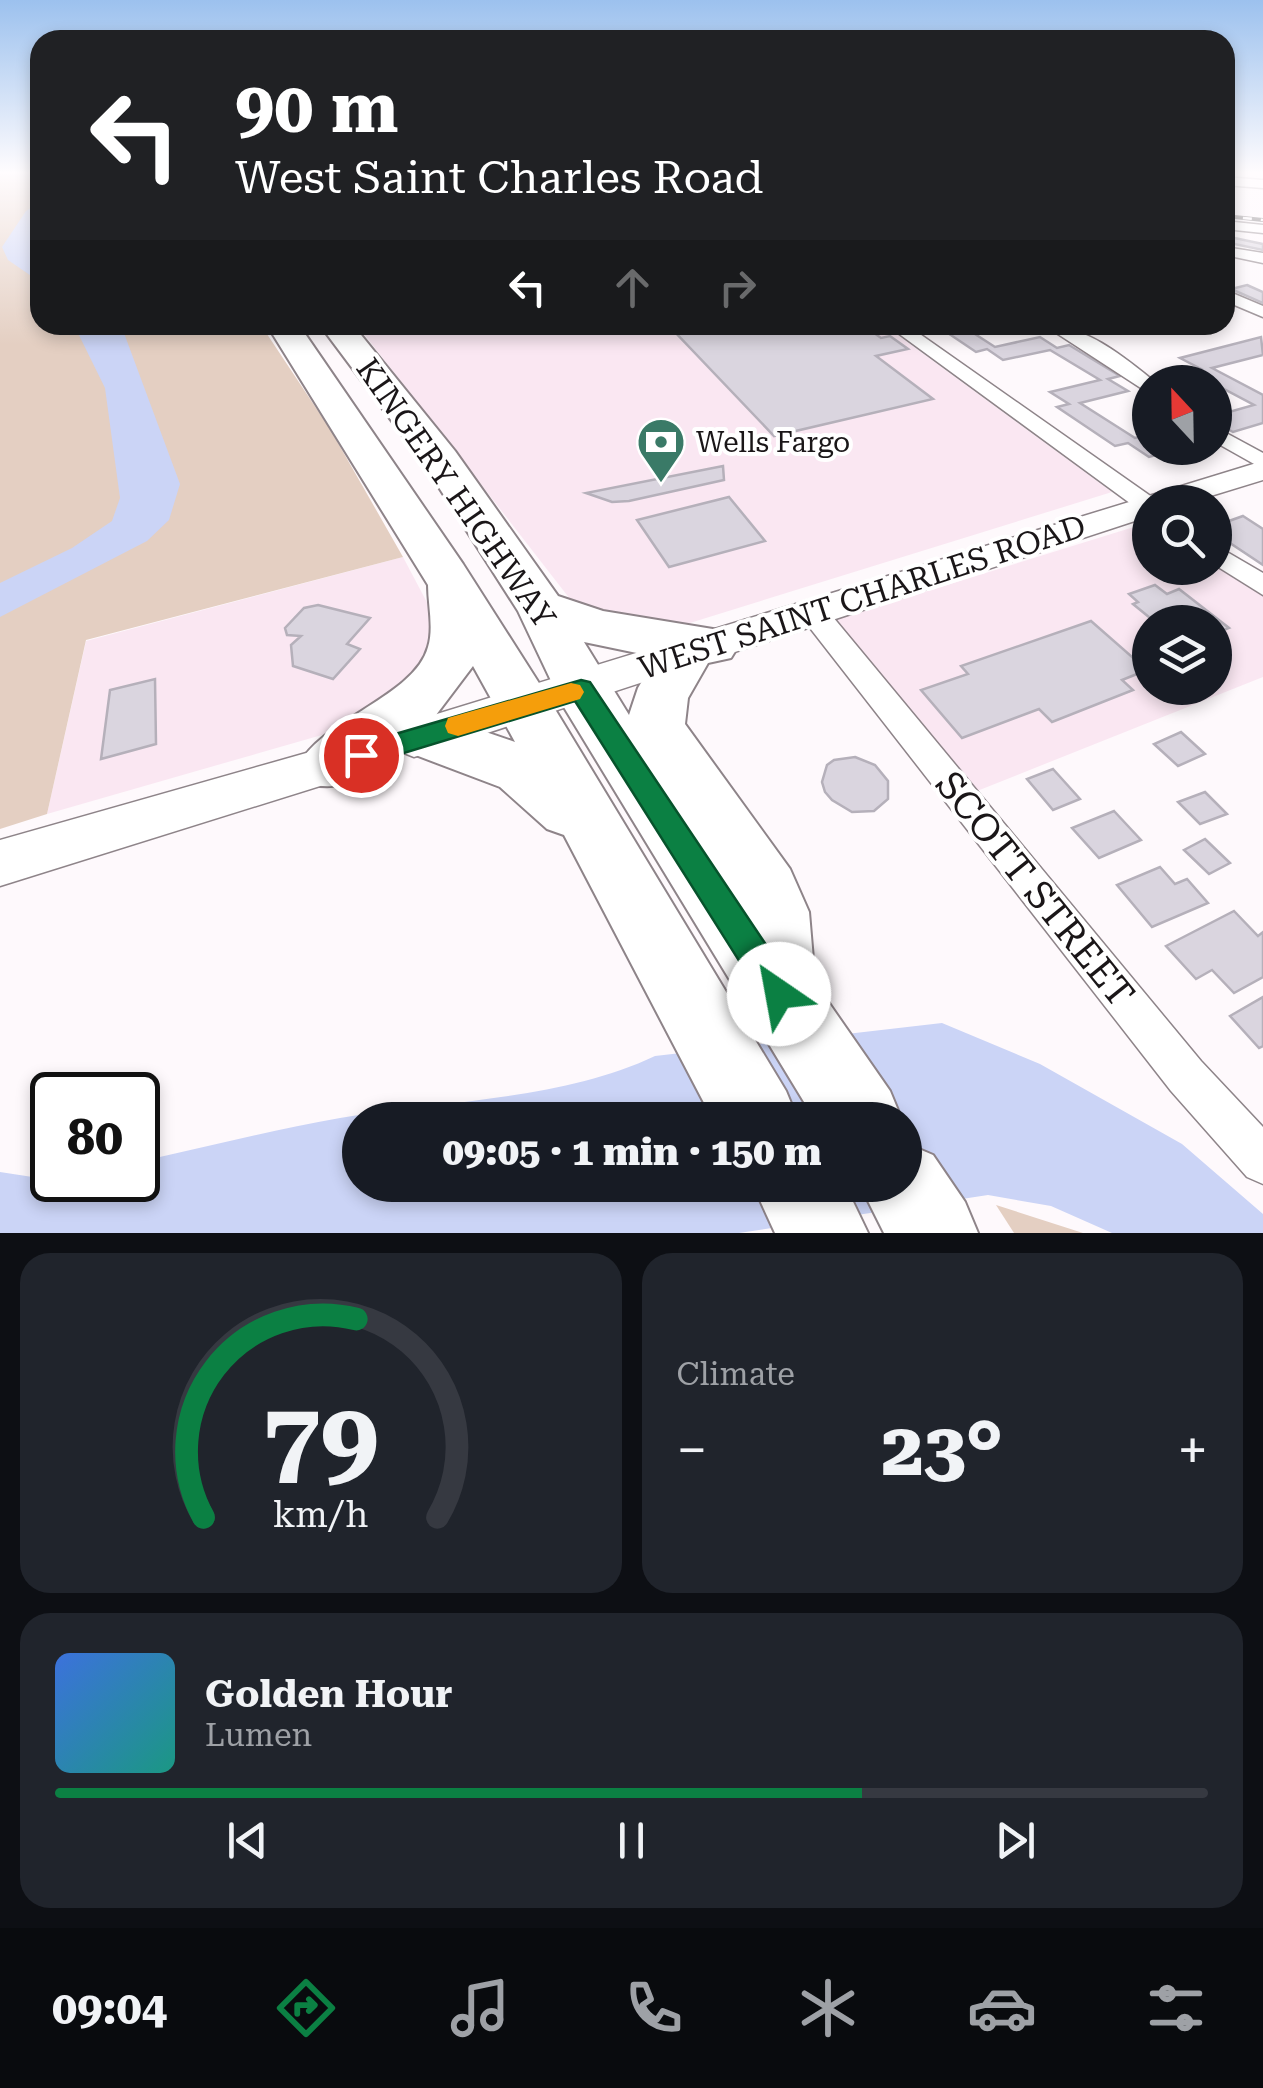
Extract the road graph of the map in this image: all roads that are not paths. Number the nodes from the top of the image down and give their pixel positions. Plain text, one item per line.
1 (1235, 254) edge
2 (1263, 258) edge
3 (1235, 299) edge
4 (1263, 312) edge
5 (290, 335) edge
6 (344, 335) edge
7 (910, 335) edge
8 (1071, 335) edge
9 (1132, 373) edge
10 (331, 396) junction
11 (1232, 443) edge
12 (1263, 462) edge
13 (1263, 470) edge
14 (1215, 485) edge
15 (1132, 491) edge
16 (1132, 511) edge
17 (1232, 565) edge
18 (452, 585) junction
19 (1263, 586) edge
20 (541, 608) junction
21 (813, 612) junction
22 (701, 649) junction
23 (553, 698) junction
24 (425, 736) junction
25 (329, 765) junction
26 (594, 834) junction
27 (0, 863) edge
28 (789, 1009) junction
29 (746, 1102) edge
30 (848, 1102) edge
31 (1263, 1161) edge
32 (806, 1202) edge
33 (824, 1233) edge

1 - 2 street
3 - 4 street
5 - 10 highway, KINGERY HIGHWAY
6 - 20 highway, KINGERY HIGHWAY
7 - 15 street
8 - 9 street
10 - 18 highway, KINGERY HIGHWAY
10 - 23 highway
11 - 12 street
13 - 14 main road, WEST SAINT CHARLES ROAD
16 - 21 main road, WEST SAINT CHARLES ROAD
17 - 19 street
18 - 23 highway, KINGERY HIGHWAY
18 - 25 highway
20 - 22 highway
20 - 23 highway, KINGERY HIGHWAY
21 - 22 main road, WEST SAINT CHARLES ROAD
21 - 31 street, SCOTT STREET
22 - 23 main road, WEST SAINT CHARLES ROAD
22 - 28 highway
23 - 24 main road, WEST SAINT CHARLES ROAD
23 - 26 highway, KINGERY HIGHWAY
23 - 28 highway, KINGERY HIGHWAY
24 - 25 main road, WEST SAINT CHARLES ROAD
24 - 26 highway
25 - 27 main road, WEST SAINT CHARLES ROAD
26 - 29 highway, KINGERY HIGHWAY
28 - 30 highway, KINGERY HIGHWAY
32 - 33 highway

